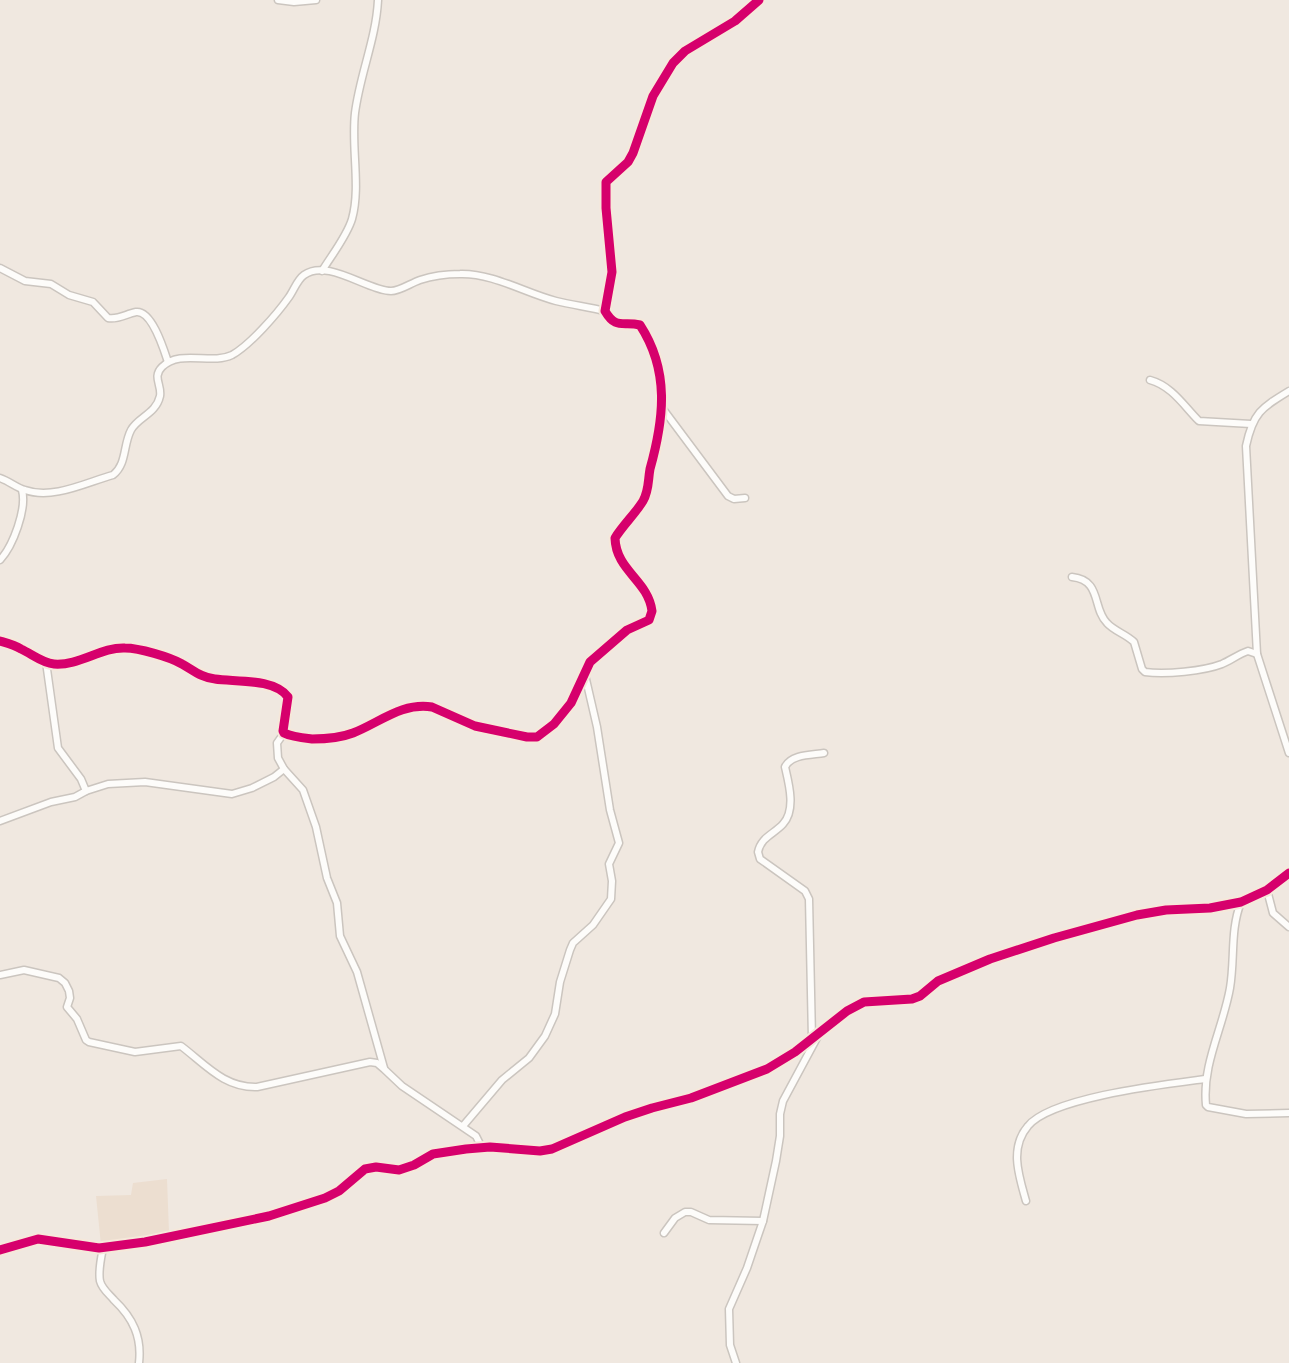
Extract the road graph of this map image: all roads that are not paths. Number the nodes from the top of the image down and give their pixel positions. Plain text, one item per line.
1 (278, 0) edge
2 (316, 0) edge
3 (378, 0) edge
4 (759, 0) edge
5 (0, 268) edge
6 (322, 271) junction
7 (605, 311) junction
8 (168, 362) junction
9 (1150, 380) dead end
10 (1289, 391) edge
11 (663, 409) junction
12 (1251, 424) junction
13 (0, 478) edge
14 (22, 490) junction
15 (745, 498) dead end
16 (0, 560) edge
17 (1072, 577) dead end
18 (0, 641) edge
19 (1257, 654) junction
20 (46, 662) junction
21 (585, 674) junction
22 (284, 733) junction
23 (824, 753) dead end
24 (1289, 753) edge
25 (284, 769) junction
26 (86, 791) junction
27 (0, 821) edge
28 (1289, 873) edge
29 (1286, 878) edge
30 (1268, 890) junction
31 (1241, 902) junction
32 (1289, 927) edge
33 (0, 975) edge
34 (821, 1031) junction
35 (812, 1039) junction
36 (384, 1068) junction
37 (1205, 1079) junction
38 (1289, 1113) edge
39 (463, 1126) junction
40 (482, 1148) junction
41 (1026, 1201) dead end
42 (763, 1221) junction
43 (664, 1233) dead end
44 (103, 1248) junction
45 (0, 1250) edge
46 (139, 1363) edge
47 (736, 1363) edge

1 - 2 street
3 - 6 street
4 - 7 street
5 - 8 street
6 - 7 street
6 - 8 street
7 - 11 street
8 - 14 street
9 - 12 street
10 - 12 street
11 - 15 street
11 - 21 street
12 - 19 street
13 - 14 street
14 - 16 street
17 - 19 street
18 - 20 street
19 - 24 street
20 - 22 street
20 - 26 street
21 - 22 street
21 - 39 street
22 - 25 street
23 - 35 street
25 - 26 street
25 - 36 street
26 - 27 street
28 - 29 street
29 - 30 street
30 - 31 street
30 - 32 street
31 - 34 street
31 - 37 street
33 - 36 street
34 - 35 street
34 - 42 street
35 - 40 street
36 - 39 street
37 - 38 street
37 - 41 street
39 - 40 street
40 - 44 street
42 - 43 street
42 - 47 street
44 - 45 street
44 - 46 street

